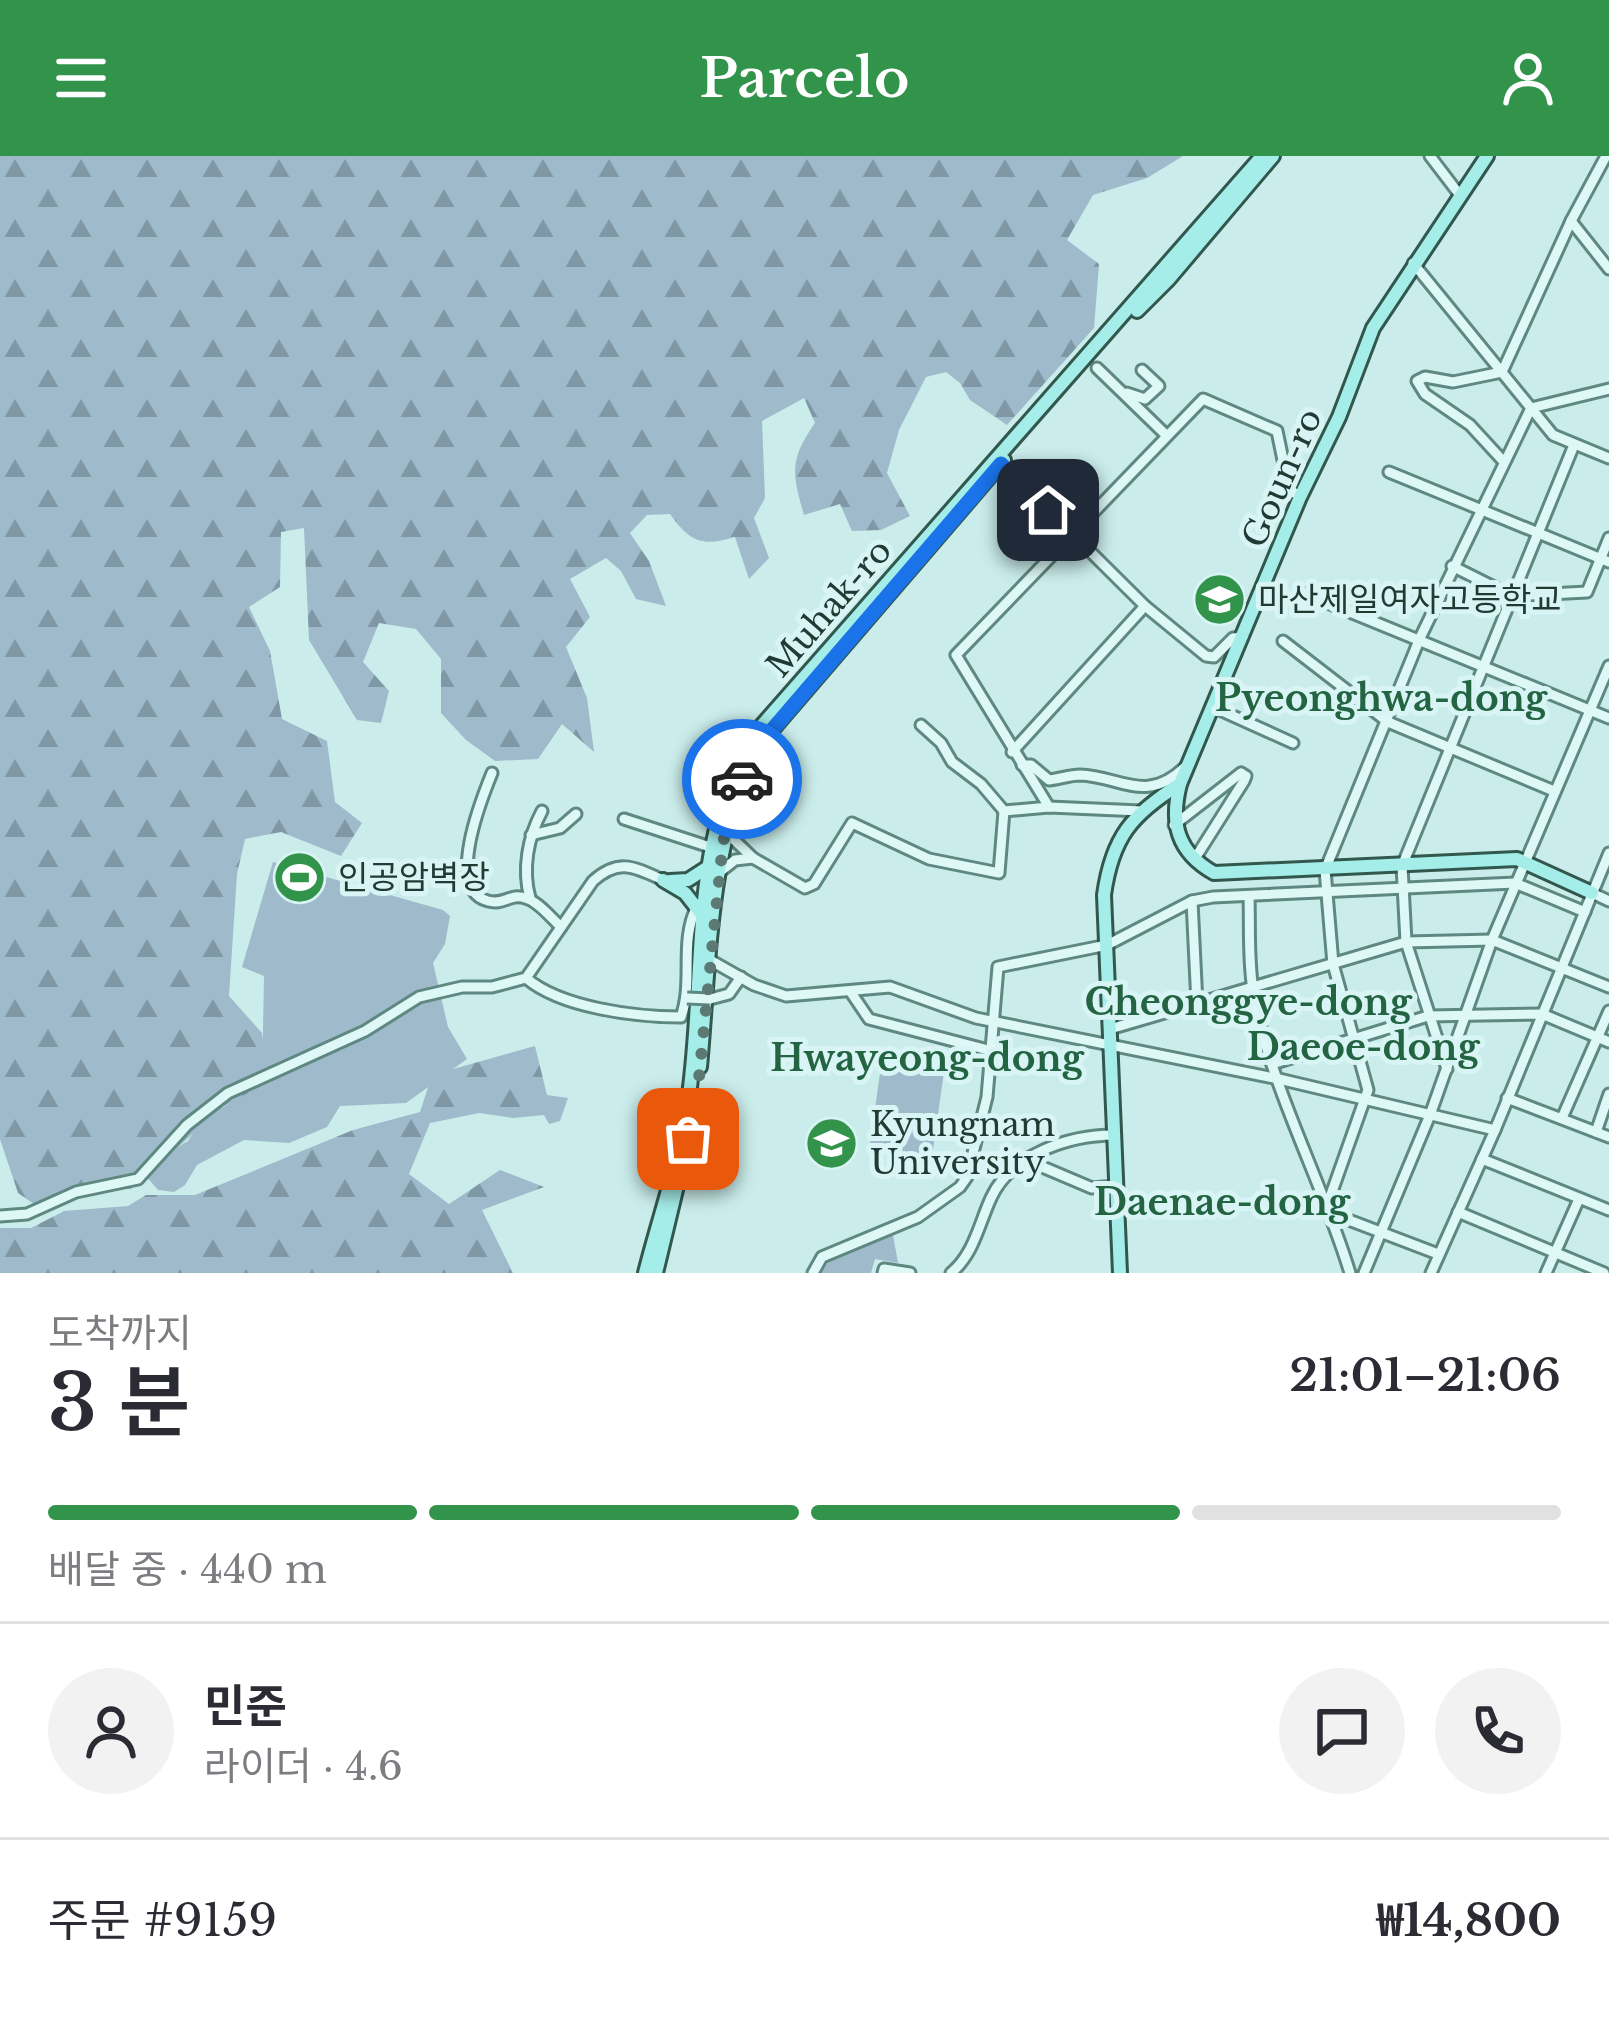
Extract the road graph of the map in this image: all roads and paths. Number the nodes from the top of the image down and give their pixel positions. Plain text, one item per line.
1 (1262, 156) edge
2 (1273, 156) edge
3 (1430, 156) edge
4 (1487, 156) edge
5 (1606, 156) edge
6 (1459, 194) junction
7 (1571, 221) junction
8 (1413, 263) junction
9 (1609, 269) edge
10 (1097, 368) dead end
11 (1142, 370) dead end
12 (1502, 372) junction
13 (1609, 388) edge
14 (1121, 392) junction
15 (1531, 408) junction
16 (1166, 434) junction
17 (1574, 445) junction
18 (1609, 458) edge
19 (1504, 462) junction
20 (1001, 464) junction
21 (1389, 472) dead end
22 (1300, 497) junction
23 (1482, 507) junction
24 (1540, 532) junction
25 (1071, 534) junction
26 (1609, 538) edge
27 (1605, 560) edge
28 (1452, 566) junction
29 (1301, 592) dead end
30 (1512, 596) junction
31 (1145, 606) junction
32 (1243, 637) junction
33 (1420, 638) junction
34 (1283, 641) dead end
35 (1485, 665) junction
36 (1609, 666) edge
37 (1213, 707) junction
38 (1590, 709) junction
39 (1609, 718) edge
40 (1388, 722) junction
41 (921, 725) dead end
42 (1293, 743) dead end
43 (1451, 746) junction
44 (1012, 752) junction
45 (1189, 763) junction
46 (1022, 765) junction
47 (492, 773) dead end
48 (1180, 784) junction
49 (1554, 791) junction
50 (1049, 807) junction
51 (542, 811) dead end
52 (1004, 811) junction
53 (1141, 811) junction
54 (576, 814) dead end
55 (624, 819) dead end
56 (1174, 825) junction
57 (727, 828) junction
58 (531, 835) junction
59 (710, 848) junction
60 (1609, 853) edge
61 (753, 857) junction
62 (1194, 860) junction
63 (1523, 865) junction
64 (1402, 866) junction
65 (1325, 870) junction
66 (713, 871) junction
67 (663, 880) junction
68 (1515, 883) junction
69 (1403, 889) junction
70 (1327, 893) junction
71 (1592, 893) junction
72 (1249, 896) junction
73 (530, 899) junction
74 (1192, 901) junction
75 (1609, 901) edge
76 (700, 912) junction
77 (1585, 912) junction
78 (561, 927) junction
79 (1492, 940) junction
80 (1406, 942) junction
81 (1107, 945) junction
82 (710, 960) junction
83 (1333, 964) junction
84 (1562, 970) junction
85 (741, 977) junction
86 (526, 978) junction
87 (1609, 987) edge
88 (1253, 989) junction
89 (850, 991) junction
90 (688, 998) junction
91 (1198, 1004) junction
92 (1609, 1011) edge
93 (1467, 1014) junction
94 (1542, 1014) junction
95 (1428, 1016) junction
96 (995, 1021) junction
97 (1110, 1036) junction
98 (1603, 1039) edge
99 (1353, 1040) junction
100 (992, 1052) junction
101 (1273, 1064) junction
102 (1447, 1069) junction
103 (1279, 1079) junction
104 (1609, 1094) edge
105 (1507, 1098) junction
106 (1366, 1101) junction
107 (1430, 1115) junction
108 (1562, 1118) junction
109 (1495, 1130) junction
110 (1596, 1132) junction
111 (1114, 1135) junction
112 (1609, 1138) edge
113 (1482, 1159) junction
114 (1026, 1160) junction
115 (1115, 1186) junction
116 (1579, 1199) junction
117 (1328, 1202) junction
118 (1609, 1210) edge
119 (1458, 1212) junction
120 (1333, 1214) junction
121 (0, 1216) edge
122 (1379, 1234) junction
123 (1555, 1253) junction
124 (1438, 1254) junction
125 (1435, 1271) edge
126 (1607, 1272) edge
127 (645, 1273) edge
128 (656, 1273) edge
129 (813, 1273) edge
130 (883, 1273) edge
131 (910, 1273) edge
132 (950, 1273) edge
133 (1120, 1273) edge
134 (1350, 1273) edge
135 (1364, 1273) edge
136 (1546, 1273) edge

1 - 59 main road, Muhak-ro
2 - 20 main road, Muhak-ro
3 - 6 street
4 - 6 main road, Goun-ro
5 - 7 street
6 - 8 main road, Goun-ro
7 - 9 street
7 - 12 street
8 - 12 street
8 - 22 main road, Goun-ro
10 - 14 street
11 - 14 street
12 - 15 street
12 - 19 street
13 - 15 street
14 - 16 street
15 - 17 street
15 - 19 street
16 - 22 street
16 - 25 street
17 - 18 street
17 - 24 street
19 - 23 street
20 - 25 street
20 - 57 main road, Muhak-ro
21 - 23 street
22 - 32 main road, Goun-ro
23 - 24 street
23 - 28 street
24 - 27 street
24 - 30 street
25 - 31 street
25 - 44 street
26 - 27 street
27 - 30 street
28 - 30 street
28 - 33 street
29 - 33 street
30 - 35 street
31 - 32 street
31 - 44 street
32 - 37 main road, Goun-ro
33 - 35 street
33 - 40 street
34 - 40 street
35 - 38 street
35 - 43 street
36 - 38 street
37 - 42 street
37 - 45 main road, Goun-ro
38 - 39 street
38 - 49 street
40 - 43 street
40 - 65 street
41 - 52 street
43 - 49 street
43 - 64 street
44 - 46 street
45 - 46 street
45 - 48 main road, Goun-ro
46 - 50 street
47 - 73 street
48 - 53 main road
48 - 56 main road, Goun-ro
49 - 63 street
50 - 52 street
50 - 53 street
51 - 58 street
52 - 61 street
53 - 81 main road
54 - 58 street
55 - 59 street
56 - 62 main road
56 - 62 street
57 - 61 street
57 - 66 main road, Muhak-ro
58 - 73 street
59 - 66 main road, Muhak-ro
60 - 71 street
61 - 66 street
62 - 65 main road
63 - 64 main road
63 - 68 street
63 - 71 main road
64 - 65 main road
64 - 69 street
65 - 70 street
66 - 67 main road
66 - 76 main road, Muhak-ro
66 - 82 main road, Muhak-ro
67 - 76 main road
67 - 78 street
68 - 69 street
68 - 77 street
68 - 79 street
69 - 70 street
69 - 80 street
70 - 72 street
70 - 83 street
71 - 75 street
71 - 77 street
72 - 74 street
72 - 88 street
73 - 78 street
74 - 81 street
74 - 91 street
76 - 90 street
76 - 127 main road, Muhak-ro
77 - 84 street
78 - 86 street
79 - 80 street
79 - 84 street
79 - 93 street
80 - 83 street
80 - 95 street
81 - 96 street
81 - 97 main road
82 - 85 street
82 - 128 main road, Muhak-ro
83 - 88 street
83 - 99 street
84 - 87 street
84 - 94 street
85 - 89 street
85 - 90 street, bridge
86 - 90 street
86 - 121 street
88 - 91 street
88 - 101 street
89 - 96 street
89 - 100 street
91 - 97 street
92 - 98 street
93 - 94 street
93 - 95 street
93 - 102 street
94 - 98 street
94 - 105 street
95 - 99 street
95 - 102 street
96 - 97 street
96 - 100 street
97 - 103 street
97 - 111 main road
98 - 108 street
99 - 101 street
99 - 106 street
100 - 129 street
101 - 103 street
102 - 107 street
103 - 106 street
103 - 117 street
104 - 110 street
105 - 108 street
105 - 109 street
106 - 107 street
106 - 117 street
107 - 109 street
107 - 122 street
108 - 110 street
109 - 113 street
110 - 112 street
111 - 114 street
111 - 115 main road
113 - 116 street
113 - 119 street
114 - 115 street
114 - 132 street
115 - 133 main road
116 - 118 street
116 - 123 street
117 - 120 street
119 - 123 street
119 - 124 street
120 - 122 street
120 - 134 street
122 - 124 street
122 - 135 street
123 - 126 street
123 - 136 street
124 - 125 street
130 - 131 street

